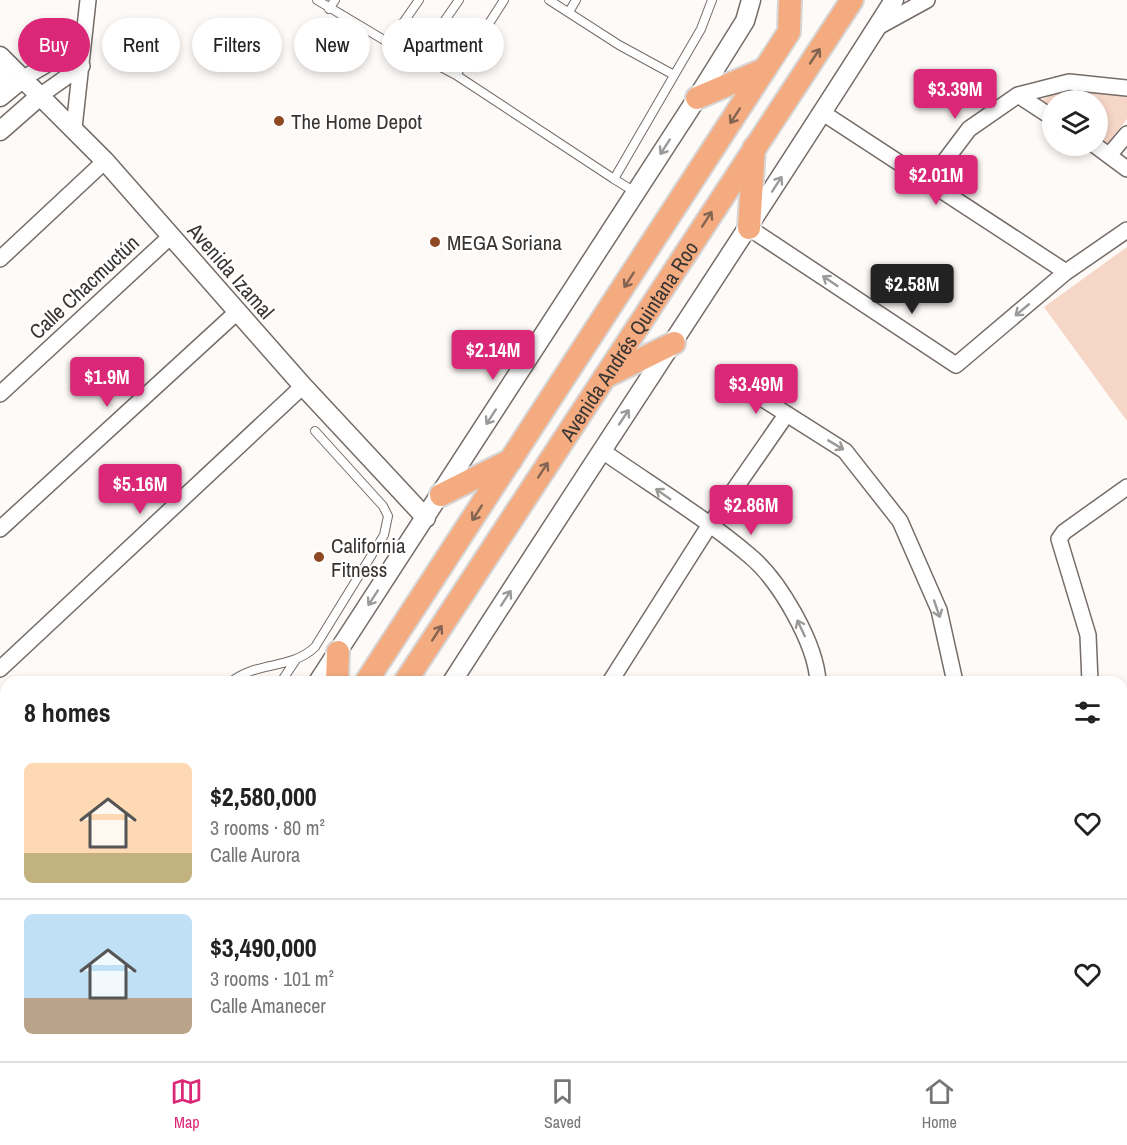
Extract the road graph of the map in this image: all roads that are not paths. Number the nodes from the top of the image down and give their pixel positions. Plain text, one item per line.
1 (88, 0) edge
2 (317, 0) edge
3 (335, 0) edge
4 (419, 0) edge
5 (459, 0) edge
6 (504, 0) edge
7 (549, 0) edge
8 (576, 0) edge
9 (712, 0) edge
10 (751, 0) edge
11 (790, 0) edge
12 (894, 0) edge
13 (927, 0) edge
14 (846, 7) edge
15 (330, 9) junction
16 (569, 12) junction
17 (86, 18) edge
18 (406, 18) edge
19 (446, 18) edge
20 (876, 28) junction
21 (382, 39) edge
22 (3, 59) edge
23 (765, 69) junction
24 (34, 72) edge
25 (74, 72) edge
26 (81, 72) edge
27 (450, 72) edge
28 (456, 75) junction
29 (674, 75) junction
30 (22, 79) junction
31 (0, 83) edge
32 (1127, 88) edge
33 (41, 95) junction
34 (1018, 96) junction
35 (0, 98) edge
36 (697, 98) junction
37 (1042, 111) edge
38 (823, 113) junction
39 (74, 128) junction
40 (0, 131) edge
41 (1127, 134) edge
42 (754, 146) junction
43 (1110, 154) joint
44 (105, 161) junction
45 (1127, 169) edge
46 (614, 179) junction
47 (929, 182) junction
48 (636, 192) junction
49 (749, 228) junction
50 (1127, 230) edge
51 (171, 236) junction
52 (0, 259) edge
53 (1066, 272) junction
54 (237, 312) junction
55 (674, 343) junction
56 (603, 378) junction
57 (303, 386) junction
58 (744, 387) dead end
59 (0, 394) edge
60 (786, 415) junction
61 (315, 431) dead end
62 (601, 450) junction
63 (512, 460) junction
64 (1127, 487) edge
65 (441, 495) junction
66 (426, 518) junction
67 (710, 526) junction
68 (0, 529) edge
69 (338, 652) junction
70 (295, 661) junction
71 (0, 669) edge
72 (242, 676) edge
73 (285, 676) edge
74 (322, 676) edge
75 (337, 676) edge
76 (370, 676) edge
77 (409, 676) edge
78 (456, 676) edge
79 (614, 676) edge
80 (818, 676) edge
81 (954, 676) edge
82 (1090, 676) edge

1 - 17 street
2 - 15 lane
3 - 15 lane
4 - 18 lane
5 - 19 lane
6 - 28 lane
7 - 16 lane
8 - 16 lane
9 - 29 lane
10 - 36 street
11 - 23 main road, Avenida Andrés Quintana Roo
12 - 20 street, Avenida Andrés Quintana Roo
13 - 20 street
42 -> 14 main road, Avenida Andrés Quintana Roo
15 - 21 lane
16 - 29 lane
20 - 38 street, Avenida Andrés Quintana Roo
22 - 30 street, Avenida Izamal
22 - 31 street
23 - 36 main road
23 -> 63 main road, Avenida Andrés Quintana Roo
24 - 30 street
25 - 33 street
26 - 39 street
27 - 28 lane
28 - 46 lane
29 - 46 lane
30 - 33 street, Avenida Izamal
30 - 35 street
32 - 34 street
33 - 39 street, Avenida Izamal
33 - 40 street
34 - 37 street
34 - 47 street
36 -> 48 street
38 - 47 street
49 -> 38 street, Avenida Andrés Quintana Roo
39 - 44 street, Avenida Izamal
41 - 43 street
42 - 49 main road
56 -> 42 main road, Avenida Andrés Quintana Roo
43 - 45 street
44 - 51 street, Avenida Izamal
44 - 52 street
46 - 48 lane
47 - 53 street
48 -> 65 street
53 -> 49 street
49 - 55 street, Avenida Andrés Quintana Roo
50 - 53 street
51 - 54 street, Avenida Izamal
51 - 59 street, Calle Chacmuctún
54 - 57 street, Avenida Izamal
54 - 68 street
55 - 56 main road
62 -> 55 street, Avenida Andrés Quintana Roo
77 -> 56 main road, Avenida Andrés Quintana Roo
57 - 66 street, Avenida Izamal
57 - 71 street
58 - 60 street
60 - 67 street
60 -> 81 street
61 - 70 lane
67 -> 62 street
78 -> 62 street, Avenida Andrés Quintana Roo
63 - 65 main road
63 -> 76 main road, Avenida Andrés Quintana Roo
64 - 82 street
65 - 66 street
66 -> 69 street
67 - 79 street
80 -> 67 street
69 - 74 street
69 - 75 main road
70 - 72 lane
70 - 73 lane

